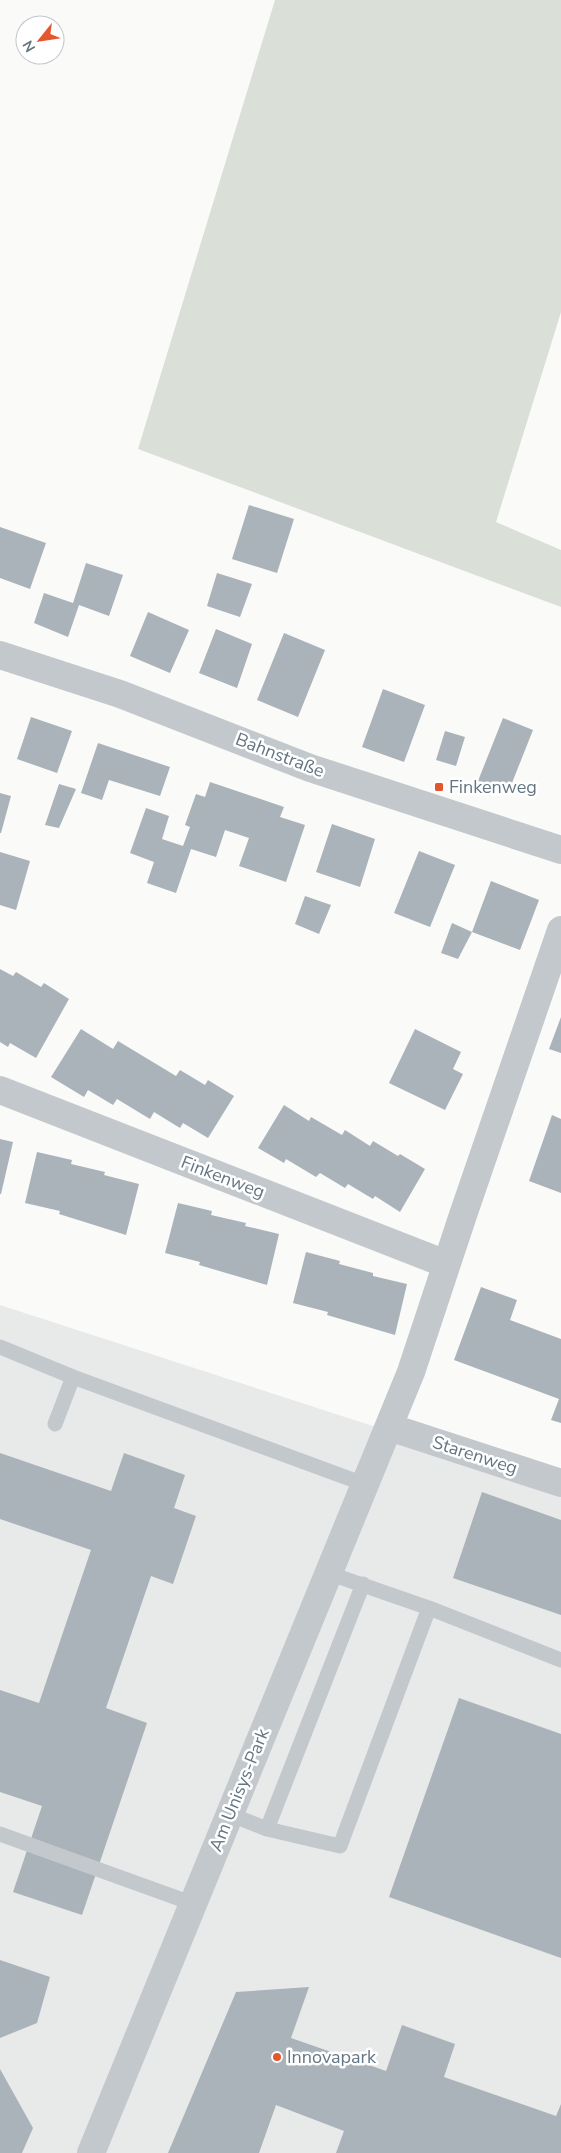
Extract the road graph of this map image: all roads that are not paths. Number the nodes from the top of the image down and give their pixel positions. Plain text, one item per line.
1 (0, 655) edge
2 (561, 850) edge
3 (561, 930) edge
4 (0, 1090) edge
5 (446, 1264) junction
6 (0, 1348) edge
7 (73, 1377) junction
8 (55, 1424) dead end
9 (389, 1427) junction
10 (561, 1483) edge
11 (364, 1484) junction
12 (328, 1573) junction
13 (363, 1584) junction
14 (429, 1608) junction
15 (561, 1660) edge
16 (229, 1814) junction
17 (267, 1829) junction
18 (0, 1834) edge
19 (194, 1904) junction
20 (91, 2153) edge

1 - 2 street, Bahnstraße
3 - 5 street
4 - 5 street, Finkenweg
5 - 9 street
6 - 7 lane
7 - 8 lane
7 - 11 lane
9 - 10 street, Starenweg
9 - 11 street, Am Unisys-Park
11 - 12 street, Am Unisys-Park
12 - 13 lane
12 - 16 street, Am Unisys-Park
13 - 14 lane
13 - 17 lane
14 - 15 lane
14 - 17 lane
16 - 17 lane
16 - 19 street, Am Unisys-Park
18 - 19 lane
19 - 20 street, Am Unisys-Park

